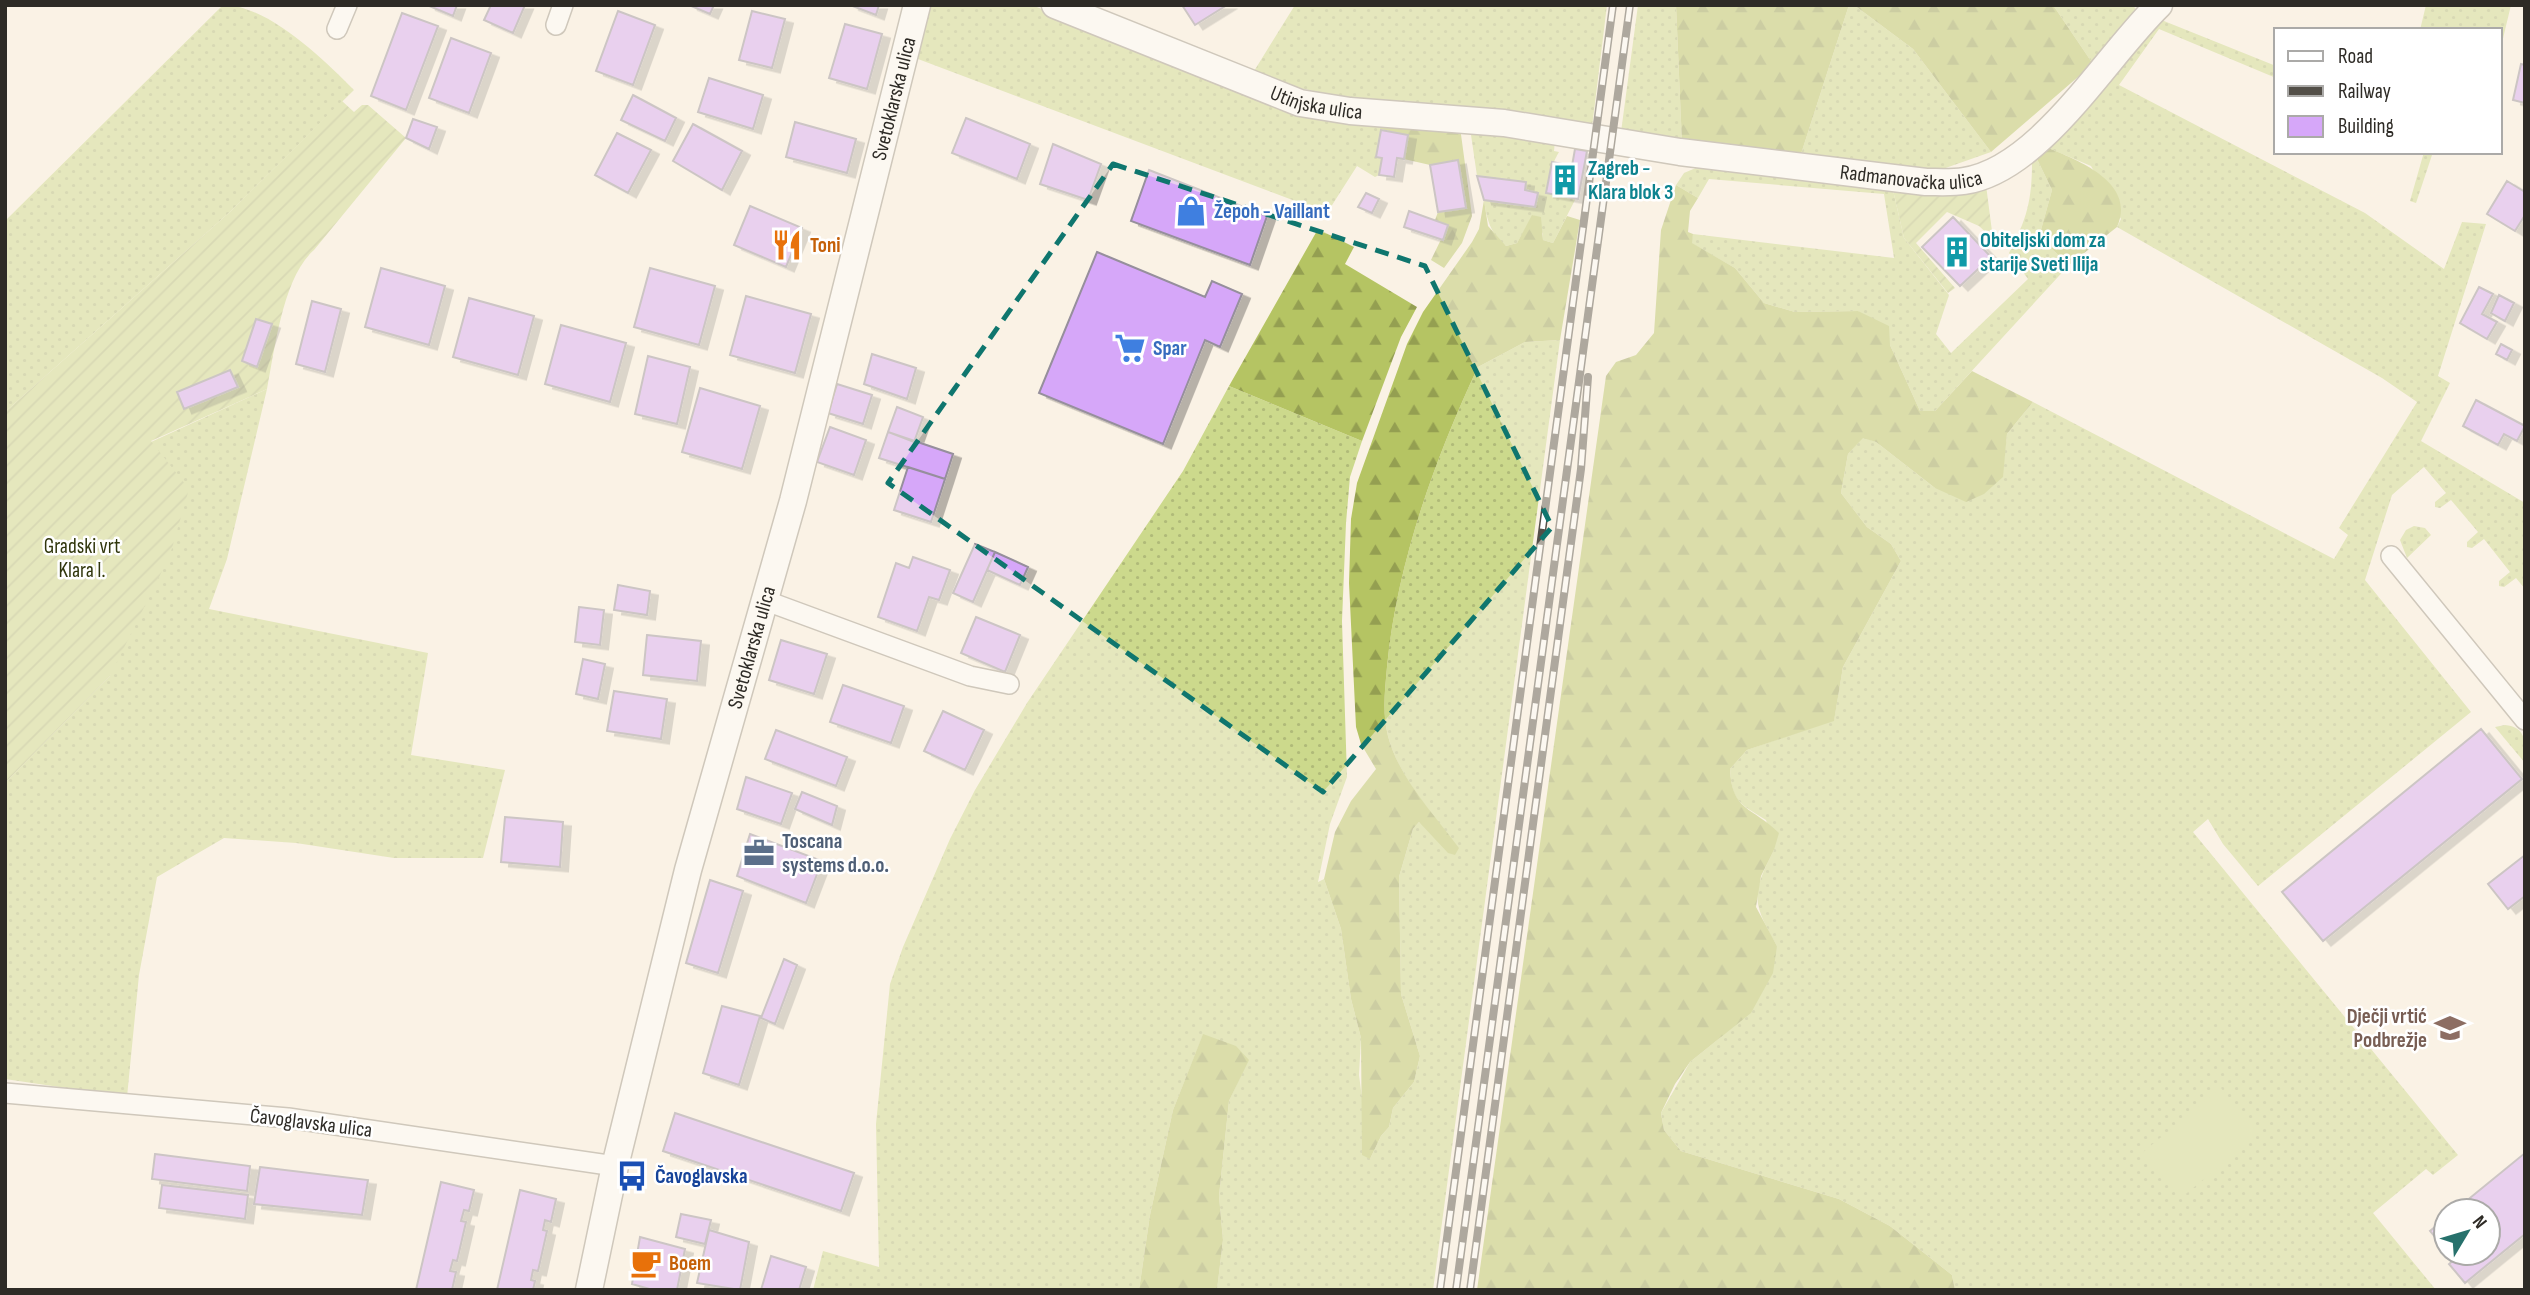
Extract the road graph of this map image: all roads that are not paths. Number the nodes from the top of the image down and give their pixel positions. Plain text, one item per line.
1 (347, 5) edge
2 (563, 5) edge
3 (917, 5) edge
4 (1055, 5) edge
5 (2159, 5) edge
6 (556, 25) dead end
7 (337, 29) dead end
8 (1595, 139) joint
9 (2391, 556) dead end
10 (764, 600) junction
11 (1009, 684) dead end
12 (2525, 720) edge
13 (5, 1093) edge
14 (615, 1166) junction
15 (589, 1290) edge

1 - 7 street
2 - 6 street
3 - 10 street, Svetoklarska ulica
4 - 8 street, Utinjska ulica
5 - 8 street, Radmanovačka ulica
9 - 12 street
10 - 11 street
10 - 14 street, Svetoklarska ulica
13 - 14 street, Čavoglavska ulica
14 - 15 street, Svetoklarska ulica

